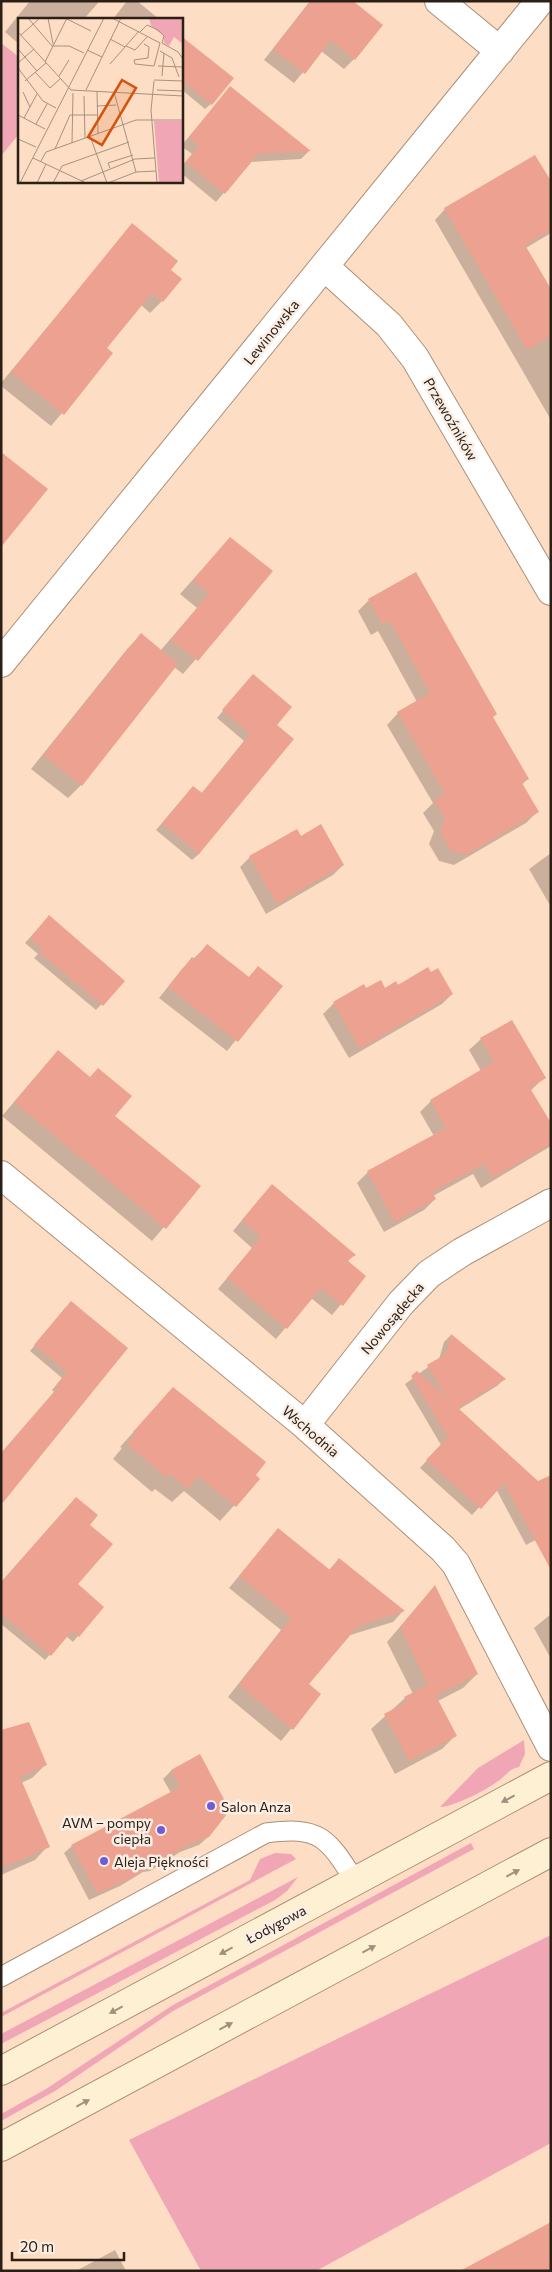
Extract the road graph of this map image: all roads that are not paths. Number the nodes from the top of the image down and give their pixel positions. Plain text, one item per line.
1 (439, 1) edge
2 (540, 1) edge
3 (500, 51) junction
4 (325, 267) junction
5 (551, 591) edge
6 (1, 663) edge
7 (1, 1175) edge
8 (551, 1203) edge
9 (305, 1425) junction
10 (551, 1747) edge
11 (551, 1776) edge
12 (551, 1852) edge
13 (355, 1881) junction
14 (1, 1977) edge
15 (1, 2071) edge
16 (1, 2147) edge

1 - 3 street
2 - 3 street, Lewinowska
3 - 4 street, Lewinowska
4 - 5 street, Przewoźników
4 - 6 street, Lewinowska
7 - 9 street, Wschodnia
8 - 9 street, Nowosądecka
9 - 10 street, Wschodnia
11 -> 13 main road, Łodygowa
16 -> 12 main road
13 - 14 lane
13 -> 15 main road, Łodygowa

